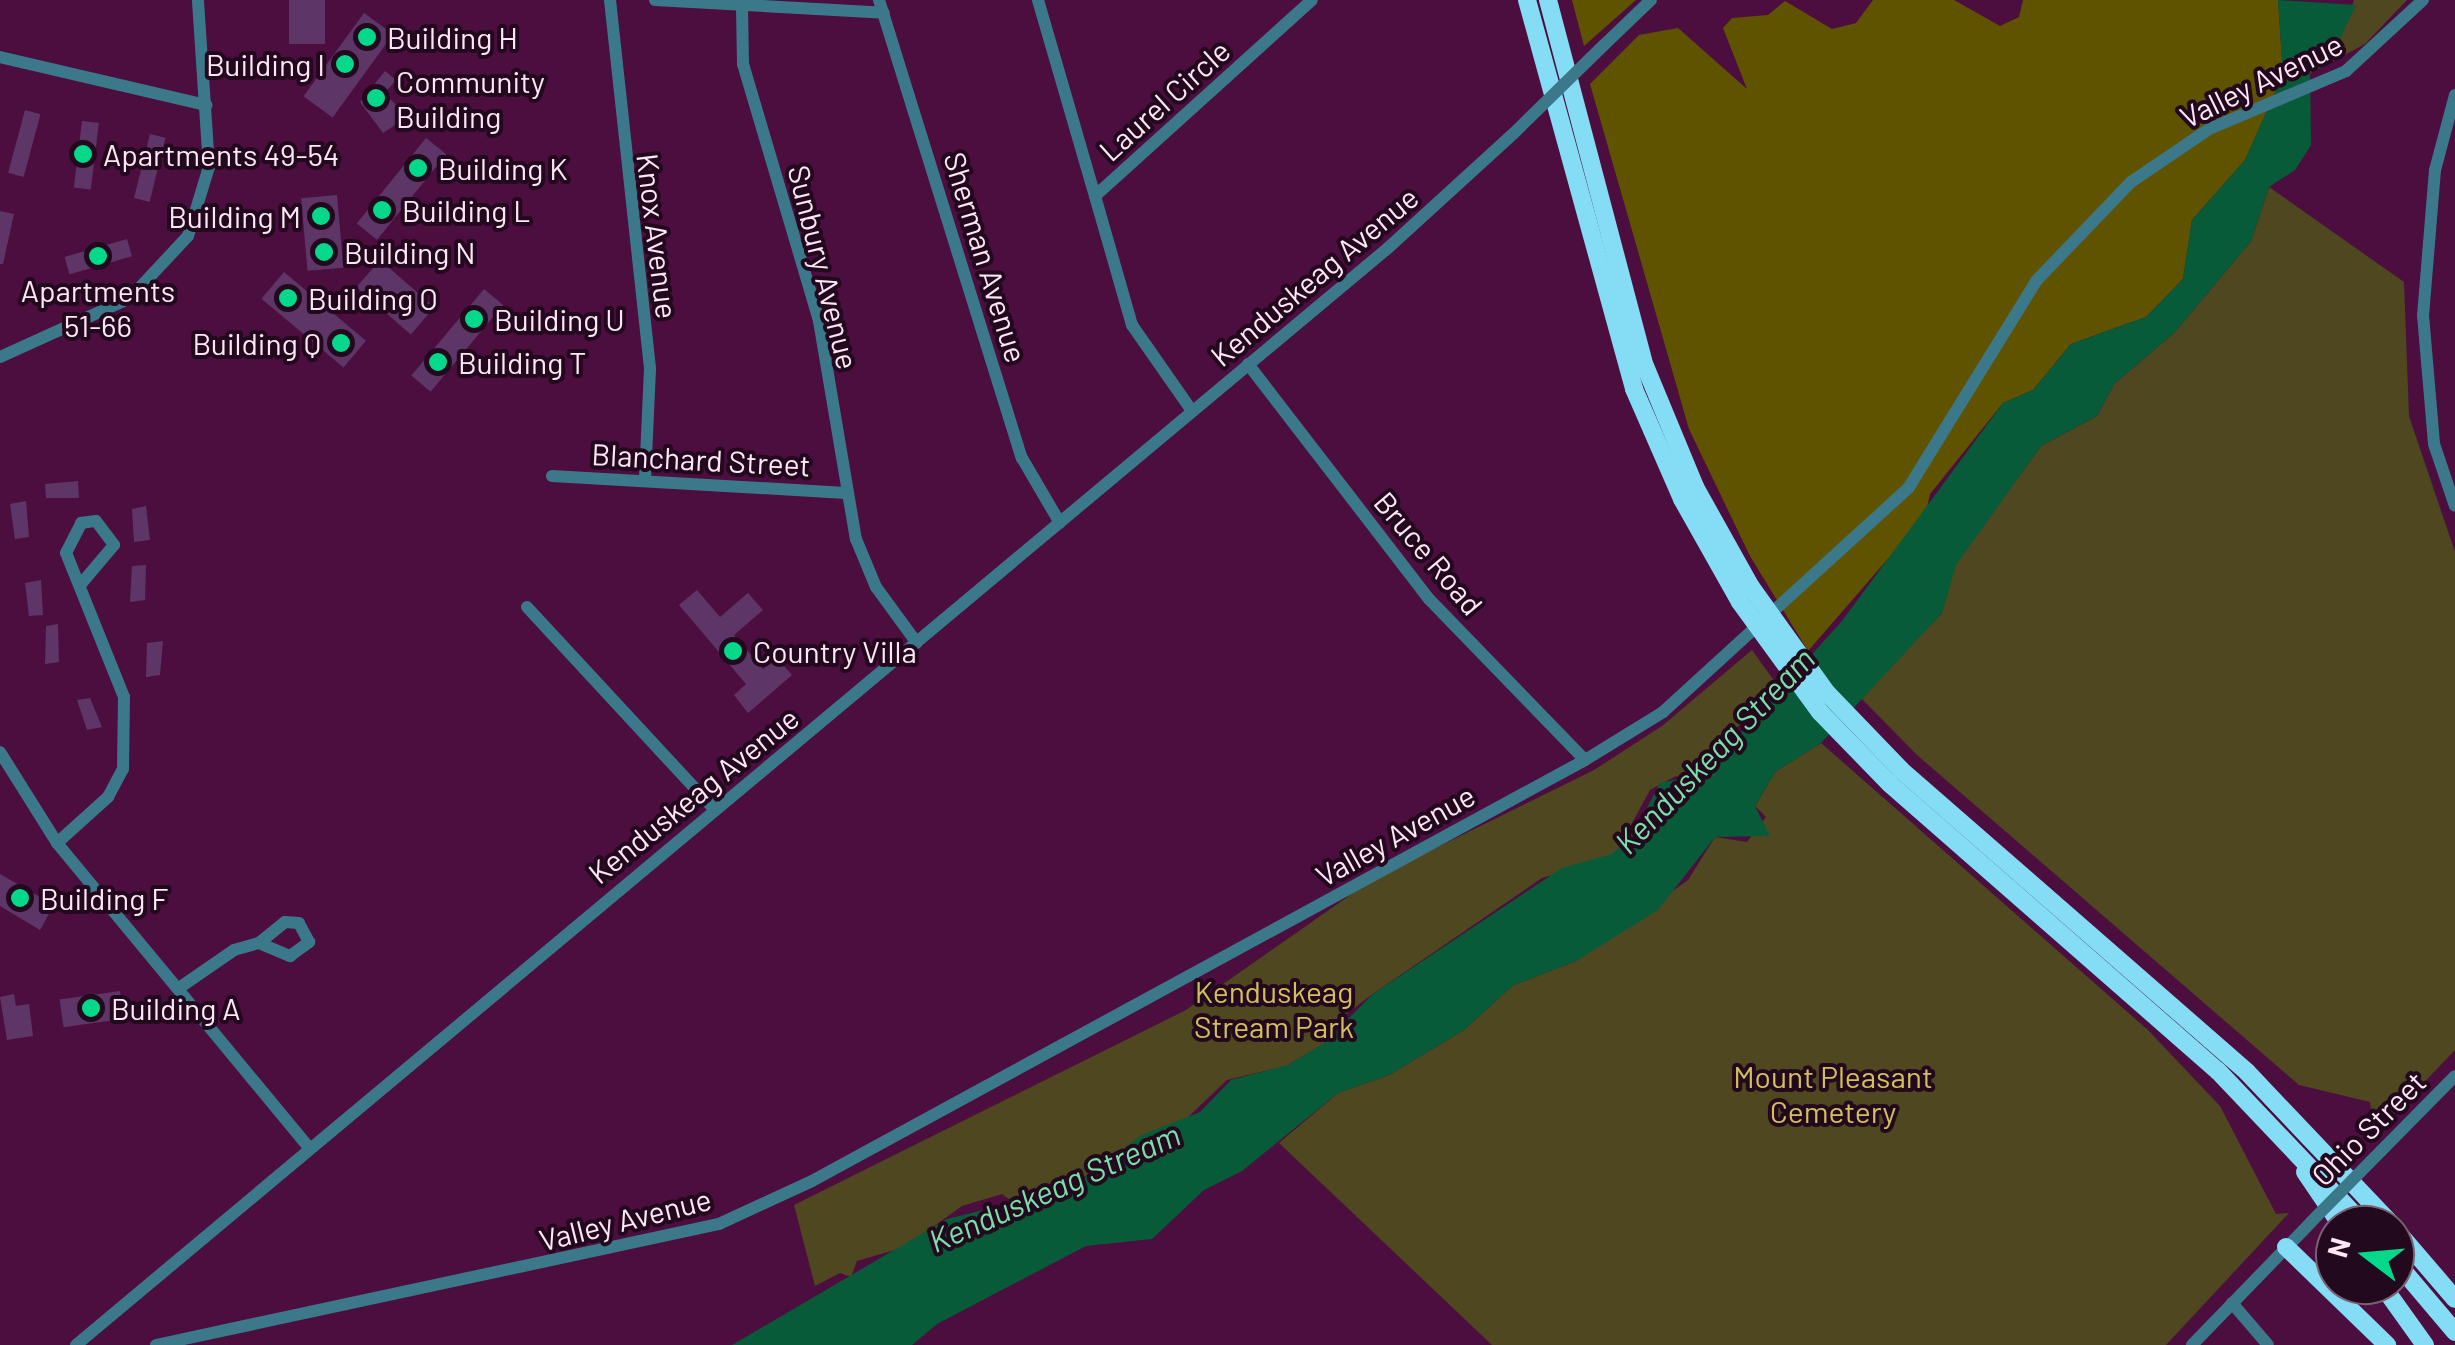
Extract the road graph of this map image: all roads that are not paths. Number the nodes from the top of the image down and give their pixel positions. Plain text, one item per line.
1 (198, 0) edge
2 (610, 0) edge
3 (656, 0) edge
4 (1038, 0) edge
5 (1312, 0) edge
6 (1527, 0) edge
7 (1548, 0) edge
8 (1651, 0) edge
9 (2423, 0) edge
10 (882, 7) edge
11 (742, 8) junction
12 (0, 57) edge
13 (2455, 96) edge
14 (206, 106) junction
15 (1095, 196) junction
16 (0, 357) edge
17 (1248, 364) junction
18 (1192, 412) junction
19 (552, 476) dead end
20 (645, 479) junction
21 (846, 493) junction
22 (2455, 506) edge
23 (1060, 523) junction
24 (82, 584) junction
25 (1746, 594) junction
26 (527, 607) dead end
27 (917, 642) junction
28 (0, 752) edge
29 (1585, 760) junction
30 (1895, 777) junction
31 (714, 809) junction
32 (57, 843) junction
33 (259, 944) dead end
34 (179, 988) junction
35 (2202, 1055) junction
36 (2455, 1076) edge
37 (310, 1149) junction
38 (2327, 1205) edge
39 (2345, 1205) edge
40 (2374, 1205) edge
41 (2415, 1246) edge
42 (2286, 1247) junction
43 (2415, 1251) edge
44 (2455, 1283) edge
45 (2415, 1285) edge
46 (2455, 1299) edge
47 (2232, 1303) junction
48 (2396, 1305) edge
49 (2455, 1332) edge
50 (76, 1345) edge
51 (156, 1345) edge
52 (2192, 1345) edge
53 (2268, 1345) edge
54 (2387, 1345) edge
55 (2425, 1345) edge

1 - 14 street
2 - 20 street, Knox Avenue
3 - 11 street
4 - 15 street, Laurel Circle
5 - 15 street, Laurel Circle
6 - 25 highway
7 - 25 highway
8 - 17 street, Kenduskeag Avenue, bridge
9 - 29 street, Valley Avenue
10 - 11 street
10 - 23 street, Sherman Avenue
11 - 21 street, Sunbury Avenue
12 - 14 street
13 - 22 street
14 - 16 street
15 - 18 street, Laurel Circle
17 - 18 street, Kenduskeag Avenue
17 - 29 street, Bruce Road
18 - 23 street, Kenduskeag Avenue
19 - 20 street, Blanchard Street
20 - 21 street, Blanchard Street
21 - 27 street, Sunbury Avenue
23 - 27 street, Kenduskeag Avenue
24 - 24 street
24 - 32 street
25 - 30 highway, bridge
26 - 31 street
27 - 31 street, Kenduskeag Avenue
28 - 32 street
29 - 51 street, Valley Avenue
30 - 35 highway
30 - 40 highway
31 - 37 street, Kenduskeag Avenue
32 - 34 street
33 - 34 street
34 - 37 street
35 - 38 highway
35 - 39 highway
36 - 42 street, Ohio Street, bridge
37 - 50 street, Kenduskeag Avenue
41 - 44 highway
42 - 47 street, Ohio Street
42 - 54 highway
43 - 46 highway
45 - 49 highway
47 - 52 street, Ohio Street
47 - 53 street
48 - 55 highway

